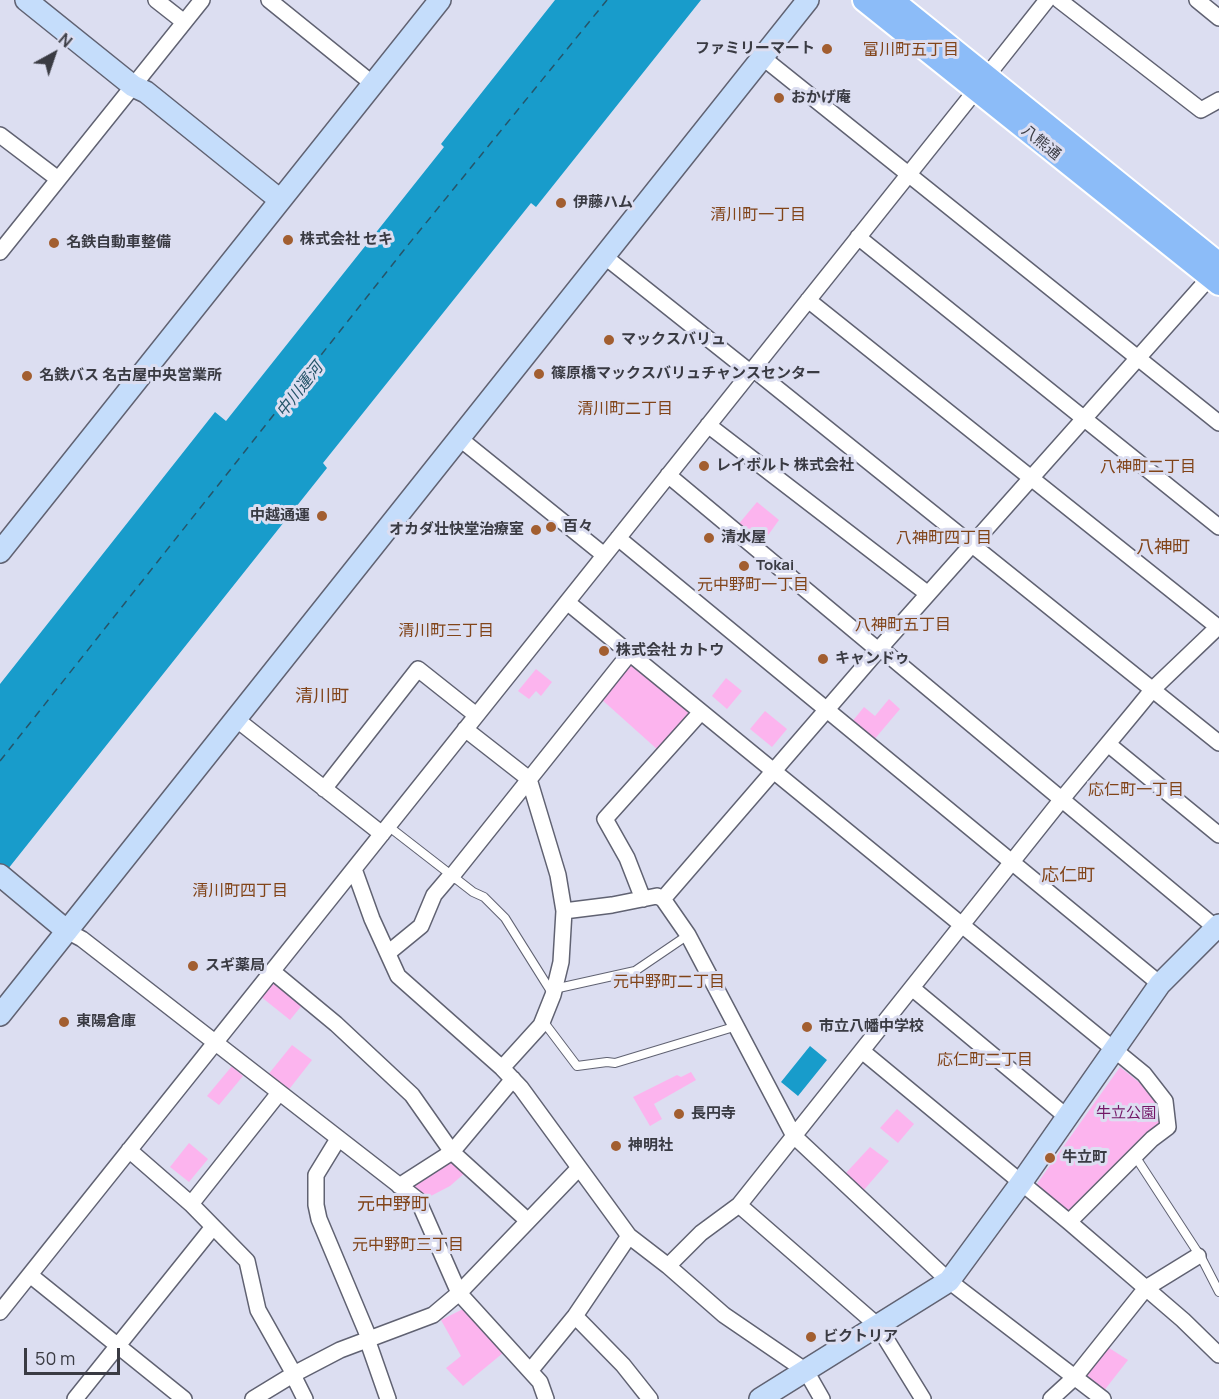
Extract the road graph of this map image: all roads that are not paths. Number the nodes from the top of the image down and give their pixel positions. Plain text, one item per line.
1 (26, 0) edge
2 (156, 0) edge
3 (202, 0) edge
4 (269, 0) edge
5 (440, 0) edge
6 (808, 0) edge
7 (864, 0) edge
8 (892, 0) edge
9 (1047, 0) edge
10 (1059, 0) edge
11 (1197, 0) edge
12 (1219, 18) edge
13 (184, 22) junction
14 (762, 57) junction
15 (373, 84) junction
16 (981, 84) junction
17 (133, 86) junction
18 (1219, 100) edge
19 (0, 135) edge
20 (908, 175) junction
21 (58, 179) junction
22 (280, 200) junction
23 (858, 237) junction
24 (0, 252) edge
25 (604, 256) junction
26 (1217, 274) edge
27 (808, 300) junction
28 (1139, 359) junction
29 (751, 371) junction
30 (1084, 419) junction
31 (1219, 423) edge
32 (708, 425) junction
33 (459, 438) junction
34 (668, 475) junction
35 (1031, 478) junction
36 (1219, 527) edge
37 (618, 538) junction
38 (3, 540) edge
39 (972, 544) junction
40 (604, 555) junction
41 (928, 594) junction
42 (567, 602) junction
43 (1219, 627) edge
44 (879, 649) junction
45 (630, 653) junction
46 (1153, 689) junction
47 (826, 710) junction
48 (701, 712) junction
49 (476, 715) junction
50 (236, 719) junction
51 (465, 729) junction
52 (1219, 743) edge
53 (1108, 744) junction
54 (774, 771) junction
55 (529, 779) junction
56 (324, 789) junction
57 (1062, 799) junction
58 (385, 830) junction
59 (1219, 835) edge
60 (1012, 863) junction
61 (354, 868) junction
62 (452, 875) junction
63 (4, 878) edge
64 (643, 899) junction
65 (663, 899) junction
66 (564, 911) junction
67 (962, 926) junction
68 (1218, 926) edge
69 (67, 931) junction
70 (688, 935) junction
71 (388, 953) junction
72 (272, 971) junction
73 (1160, 984) junction
74 (912, 988) junction
75 (554, 992) junction
76 (0, 1015) edge
77 (543, 1021) junction
78 (737, 1026) junction
79 (214, 1043) junction
80 (862, 1051) junction
81 (1113, 1051) junction
82 (507, 1074) junction
83 (279, 1094) junction
84 (1067, 1117) junction
85 (794, 1136) junction
86 (338, 1139) junction
87 (129, 1150) junction
88 (452, 1152) junction
89 (1135, 1156) junction
90 (579, 1168) junction
91 (1021, 1183) junction
92 (399, 1186) junction
93 (191, 1204) junction
94 (739, 1205) junction
95 (528, 1221) junction
96 (1069, 1222) junction
97 (213, 1227) junction
98 (629, 1236) junction
99 (1198, 1256) junction
100 (668, 1266) junction
101 (30, 1275) junction
102 (950, 1281) junction
103 (1146, 1288) junction
104 (1219, 1292) edge
105 (459, 1293) junction
106 (0, 1312) edge
107 (575, 1316) junction
108 (878, 1326) junction
109 (368, 1338) junction
110 (118, 1346) junction
111 (1219, 1355) edge
112 (530, 1371) junction
113 (806, 1371) junction
114 (293, 1374) junction
115 (1075, 1377) junction
116 (75, 1399) edge
117 (184, 1399) edge
118 (253, 1399) edge
119 (305, 1399) edge
120 (388, 1399) edge
121 (546, 1399) edge
122 (650, 1399) edge
123 (760, 1399) edge
124 (822, 1399) edge
125 (923, 1399) edge
126 (1051, 1399) edge
127 (1103, 1399) edge

1 - 17 street
2 - 13 street
3 - 13 street
4 - 15 street
5 - 15 street
6 - 14 street
7 - 16 main road, 八熊通
8 - 16 main road, 八熊通
9 - 16 street
10 - 18 street
11 - 12 street
13 - 17 street
14 - 20 street
14 - 25 street
15 - 22 street
16 - 20 street
16 - 26 main road, 八熊通
17 - 21 street
17 - 22 street
19 - 21 street
20 - 23 street
20 - 28 street
21 - 24 street
22 - 38 street
23 - 27 street
23 - 30 street
25 - 29 street
25 - 33 street
26 - 28 street
27 - 29 street
27 - 35 street
28 - 30 street
28 - 31 street
29 - 32 street
29 - 39 street
30 - 35 street
30 - 36 street
32 - 34 street
32 - 41 street
33 - 40 street
33 - 50 street
34 - 37 street
34 - 44 street
35 - 39 street
35 - 43 street
37 - 40 street
37 - 47 street
39 - 41 street
39 - 46 street
40 - 42 street
41 - 44 street
42 - 45 street
42 - 49 street
43 - 46 street
44 - 47 street
44 - 57 street
45 - 48 street
45 - 55 street
46 - 52 street
46 - 53 street
47 - 54 street
47 - 60 street
48 - 54 street
48 - 64 street
49 - 51 street
49 - 56 street
50 - 56 street
50 - 69 street
51 - 55 street
51 - 58 street
53 - 57 street
53 - 59 street
54 - 65 street
54 - 67 street
55 - 62 street
55 - 66 street
56 - 58 street
57 - 60 street
57 - 68 street
58 - 61 street
58 - 62 lane
60 - 67 street
60 - 73 street
61 - 71 street
61 - 72 street
62 - 71 street
62 - 75 lane
63 - 69 street
64 - 65 street
64 - 66 street
65 - 70 street
66 - 75 street
67 - 74 street
67 - 81 street
68 - 73 street
69 - 76 street
69 - 79 street
70 - 75 lane
70 - 78 street
71 - 82 street
72 - 79 street
72 - 88 street
73 - 81 street
74 - 80 street
74 - 84 street
75 - 77 street
77 - 78 lane
77 - 82 street
78 - 85 street
79 - 83 street
79 - 87 street
80 - 85 street
80 - 91 street
81 - 84 street
81 - 89 street
82 - 88 street
82 - 90 street
83 - 86 street
83 - 93 street
84 - 91 street
85 - 94 street
85 - 102 street
86 - 92 street
86 - 109 street
87 - 93 street
87 - 101 street
88 - 92 street
88 - 95 street
89 - 96 street
89 - 99 lane
90 - 95 street
90 - 98 street
91 - 96 street
91 - 102 street
92 - 105 street
93 - 97 street
94 - 100 street
94 - 108 street
95 - 105 street
96 - 103 street
97 - 110 street
97 - 114 street
98 - 100 street
98 - 107 street
99 - 103 street
99 - 104 lane
100 - 113 street
101 - 106 street
101 - 110 street
102 - 108 street
102 - 115 street
103 - 111 street
103 - 115 street
105 - 109 street
105 - 112 street
107 - 112 street
107 - 122 street
108 - 113 street
108 - 125 street
109 - 114 street
109 - 120 street
110 - 116 street
110 - 117 street
112 - 121 street
113 - 123 street
113 - 124 street
114 - 118 street
114 - 119 street
115 - 126 street
115 - 127 street

